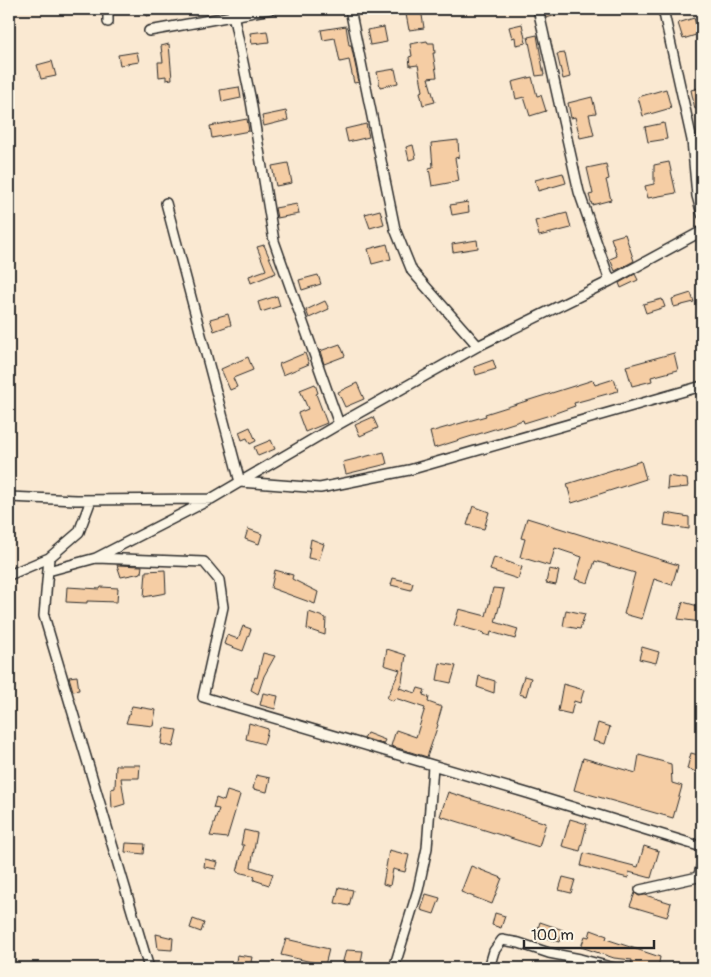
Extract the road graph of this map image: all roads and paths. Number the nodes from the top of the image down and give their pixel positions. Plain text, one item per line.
1 (108, 9) edge
2 (271, 9) edge
3 (350, 9) edge
4 (538, 9) edge
5 (663, 9) edge
6 (233, 13) edge
7 (108, 22) dead end
8 (149, 32) dead end
9 (166, 203) dead end
10 (702, 214) edge
11 (702, 231) edge
12 (610, 281) junction
13 (478, 346) junction
14 (702, 386) edge
15 (339, 424) junction
16 (240, 482) junction
17 (9, 497) edge
18 (210, 499) junction
19 (91, 500) junction
20 (49, 558) junction
21 (96, 558) junction
22 (48, 570) junction
23 (9, 575) edge
24 (433, 766) junction
25 (702, 847) edge
26 (702, 864) edge
27 (700, 878) edge
28 (640, 890) dead end
29 (148, 968) edge
30 (394, 968) edge
31 (490, 968) edge
32 (614, 968) edge

1 - 7 street
2 - 6 street
3 - 13 street
4 - 12 street
5 - 10 street
6 - 8 street
6 - 15 street
9 - 16 street
11 - 12 street
12 - 13 street
13 - 15 street
14 - 16 street
15 - 16 street
16 - 18 street
17 - 19 street
18 - 19 street
18 - 21 street
19 - 20 street
20 - 22 street
20 - 23 street
21 - 22 street
21 - 24 street
22 - 29 street
24 - 25 street
24 - 30 street
26 - 27 street
27 - 28 street
31 - 32 street

